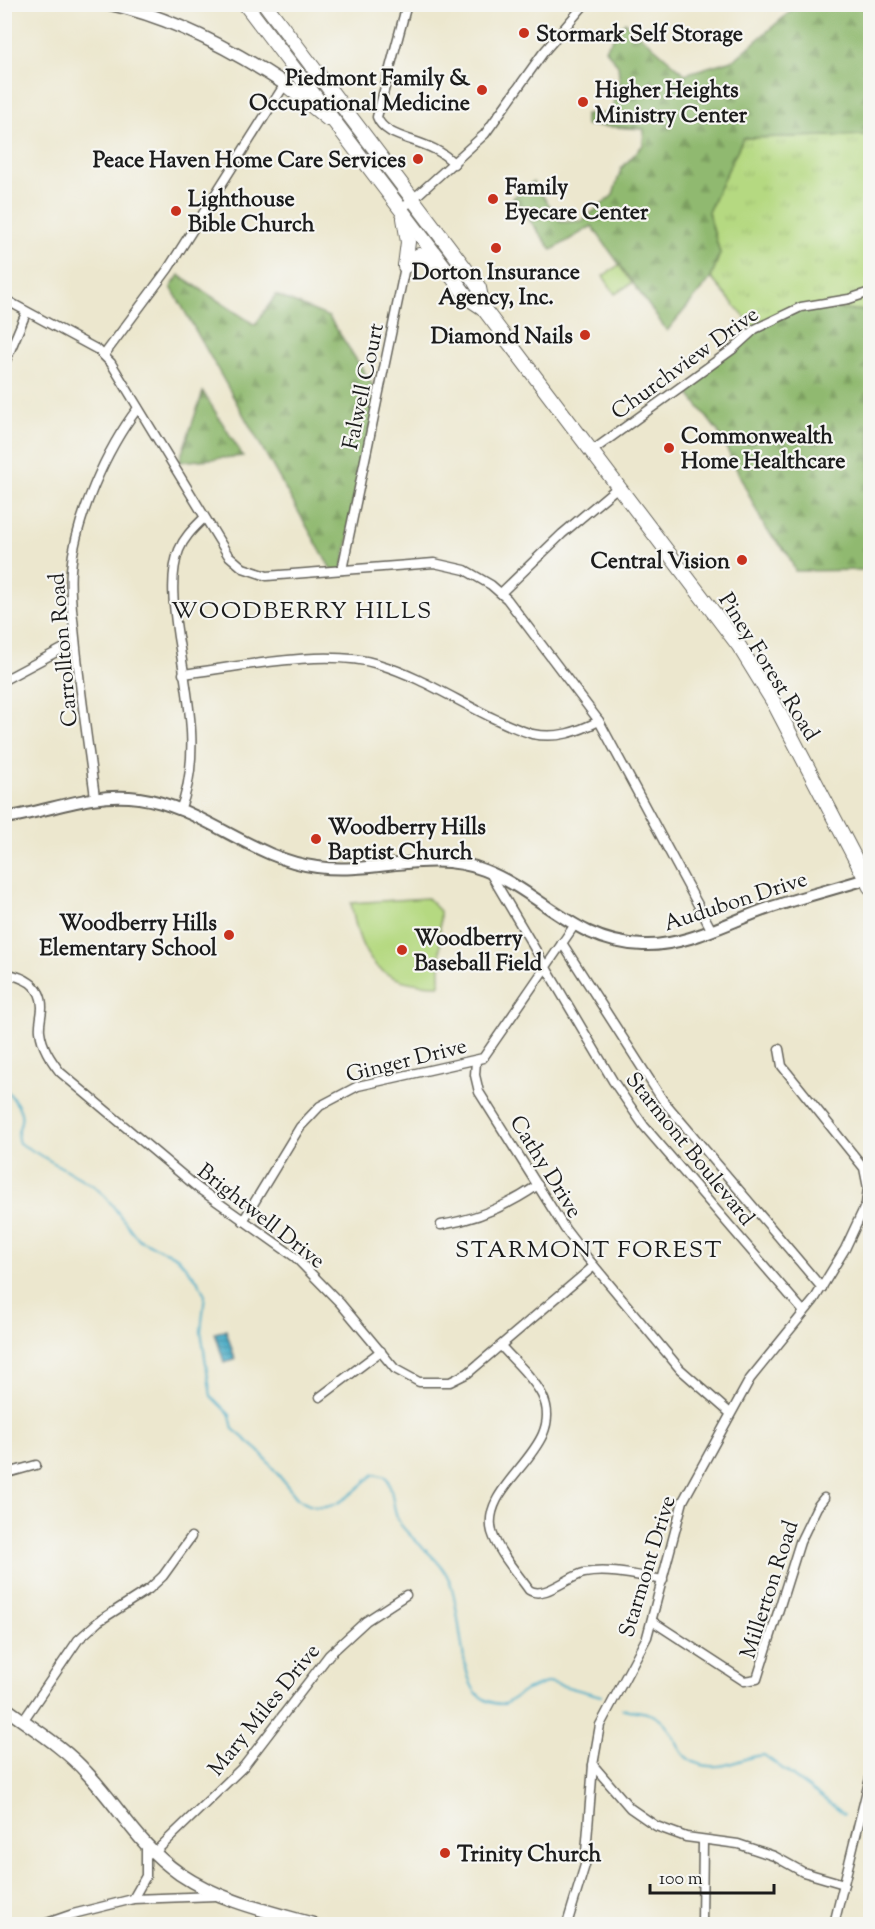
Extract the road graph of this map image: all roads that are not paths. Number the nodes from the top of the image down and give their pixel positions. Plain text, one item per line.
1 (244, 4) edge
2 (265, 4) edge
3 (406, 4) edge
4 (585, 4) edge
5 (117, 5) edge
6 (285, 84) junction
7 (338, 127) junction
8 (454, 164) junction
9 (416, 205) junction
10 (401, 210) junction
11 (416, 235) junction
12 (405, 266) junction
13 (444, 266) junction
14 (471, 276) junction
15 (870, 292) edge
16 (4, 299) edge
17 (483, 308) junction
18 (26, 313) junction
19 (104, 355) junction
20 (4, 365) edge
21 (138, 408) junction
22 (592, 451) junction
23 (619, 486) junction
24 (204, 518) junction
25 (342, 570) junction
26 (501, 593) junction
27 (75, 642) junction
28 (183, 674) junction
29 (4, 680) edge
30 (599, 721) junction
31 (95, 797) junction
32 (180, 810) junction
33 (4, 818) edge
34 (489, 873) junction
35 (869, 881) edge
36 (574, 926) junction
37 (711, 929) junction
38 (562, 943) junction
39 (547, 966) junction
40 (4, 973) edge
41 (779, 1049) dead end
42 (476, 1061) junction
43 (538, 1185) junction
44 (243, 1221) junction
45 (441, 1225) dead end
46 (594, 1266) junction
47 (822, 1288) junction
48 (804, 1312) junction
49 (501, 1346) junction
50 (381, 1352) junction
51 (320, 1397) dead end
52 (730, 1413) junction
53 (36, 1465) dead end
54 (4, 1474) edge
55 (824, 1498) dead end
56 (191, 1537) dead end
57 (663, 1580) junction
58 (406, 1595) dead end
59 (652, 1621) junction
60 (4, 1707) edge
61 (23, 1720) junction
62 (594, 1765) junction
63 (870, 1778) edge
64 (704, 1840) junction
65 (150, 1849) junction
66 (844, 1884) junction
67 (218, 1895) junction
68 (133, 1899) junction
69 (44, 1924) edge
70 (313, 1924) edge
71 (567, 1924) edge
72 (702, 1924) edge
73 (834, 1924) edge

1 - 7 main road, Piney Forest Road
2 - 9 main road, Piney Forest Road
3 - 8 street
4 - 8 street
5 - 6 main road
6 - 7 main road
6 - 19 street
7 - 10 main road, Piney Forest Road
8 - 9 street
9 - 10 street
9 - 11 street, Falwell Court
9 - 14 main road, Piney Forest Road
10 - 11 main road, Piney Forest Road
10 - 12 main road
11 - 12 street, Falwell Court
11 - 13 main road, Piney Forest Road
11 - 14 main road
12 - 13 main road
12 - 25 street, Falwell Court
13 - 17 main road, Piney Forest Road
14 - 17 main road, Piney Forest Road
15 - 22 street, Churchview Drive
16 - 18 street
17 - 22 main road, Piney Forest Road
18 - 19 street
18 - 20 street
19 - 21 street
21 - 24 street
21 - 27 street, Carrollton Road
22 - 23 main road, Piney Forest Road
23 - 26 street
23 - 35 main road, Piney Forest Road
24 - 25 street
24 - 28 street
25 - 26 street
26 - 30 street
27 - 29 street
27 - 31 street, Carrollton Road
28 - 30 street
28 - 32 street
30 - 37 street
31 - 32 street, Audubon Drive
31 - 33 street, Audubon Drive
32 - 34 street, Audubon Drive
34 - 36 street, Audubon Drive
34 - 39 street, Starmont Boulevard
35 - 37 street, Audubon Drive
36 - 37 street, Audubon Drive
36 - 38 street, Ginger Drive
38 - 39 street, Ginger Drive
38 - 47 street, Starmont Boulevard
39 - 42 street, Ginger Drive
39 - 48 street, Starmont Boulevard
40 - 44 street, Brightwell Drive
41 - 47 street, Starmont Drive
42 - 43 street, Cathy Drive
42 - 44 street, Ginger Drive
43 - 45 street
43 - 46 street, Cathy Drive
44 - 50 street, Brightwell Drive
46 - 49 street, Brightwell Drive
46 - 52 street, Cathy Drive
47 - 48 street, Starmont Drive
48 - 52 street, Starmont Drive
49 - 50 street, Brightwell Drive
49 - 57 street
50 - 51 street
52 - 57 street, Starmont Drive
53 - 54 street
55 - 59 street, Millerton Road
56 - 61 street
57 - 59 street, Starmont Drive
58 - 65 street, Mary Miles Drive
59 - 62 street, Starmont Drive
60 - 61 main road
61 - 65 main road
62 - 64 street
62 - 71 street, Starmont Drive
63 - 66 street
64 - 66 street
64 - 72 street
65 - 67 main road
65 - 68 street
66 - 73 street
67 - 68 street
67 - 70 main road
68 - 69 street

